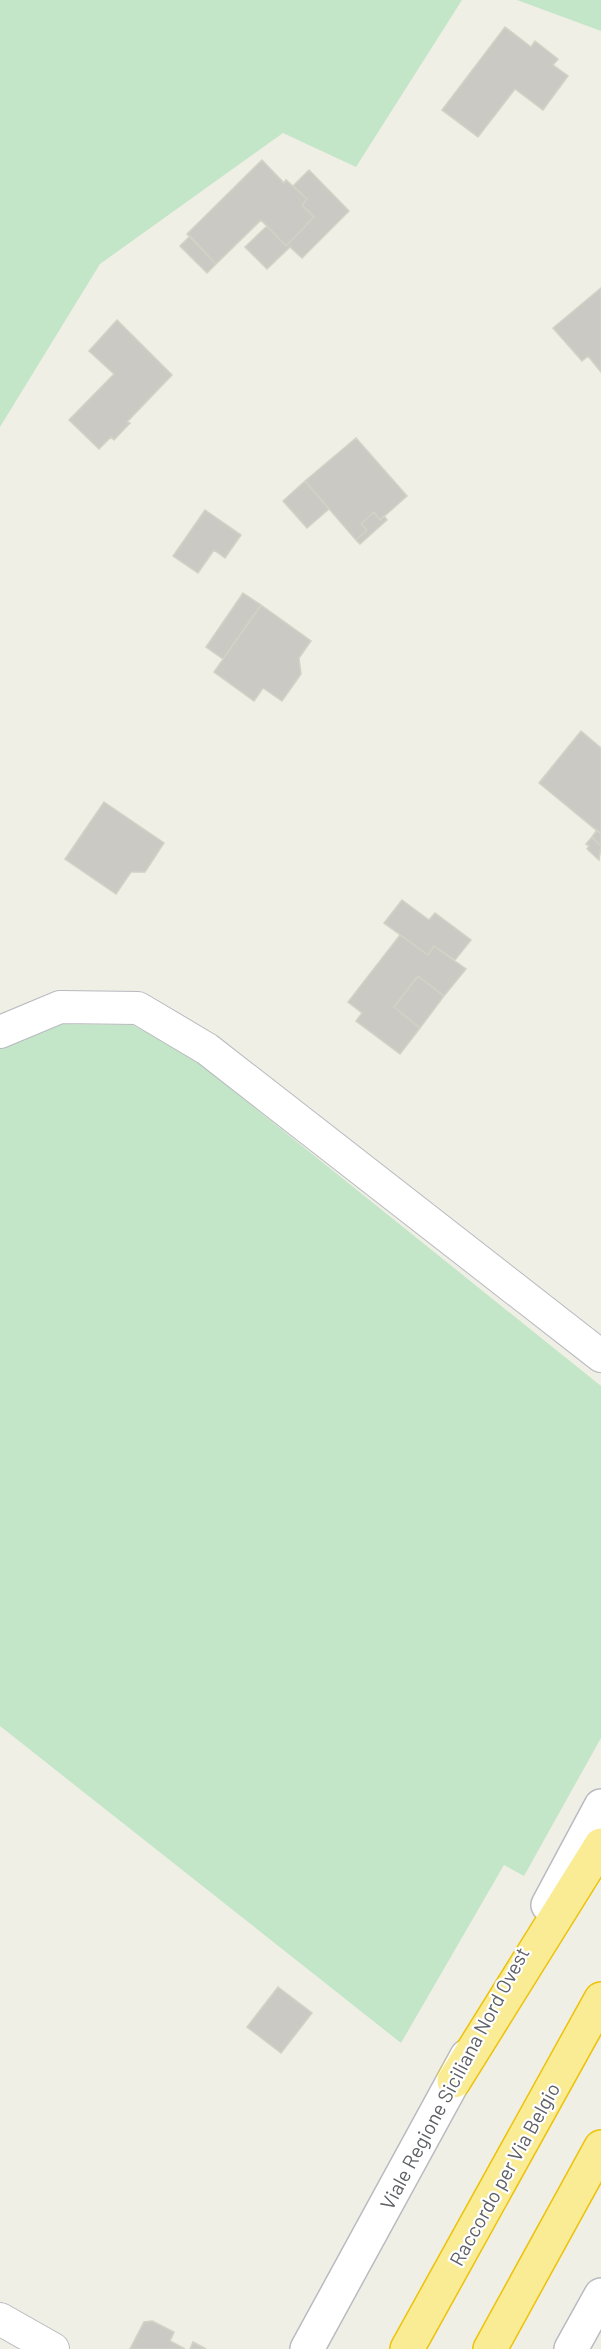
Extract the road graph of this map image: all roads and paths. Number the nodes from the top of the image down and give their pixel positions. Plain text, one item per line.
1 (0, 1032) edge
2 (601, 1356) edge
3 (601, 1806) edge
4 (601, 1845) edge
5 (601, 1998) edge
6 (454, 2081) junction
7 (601, 2146) edge
8 (601, 2295) edge
9 (0, 2319) edge
10 (53, 2349) edge
11 (307, 2349) edge
12 (407, 2349) edge
13 (490, 2349) edge
14 (571, 2349) edge

1 - 2 street
3 - 6 street, Viale Regione Siciliana Nord Ovest
4 - 6 highway
5 - 12 highway, Raccordo per Via Belgio
6 - 11 street, Viale Regione Siciliana Nord Ovest
7 - 13 highway
8 - 14 street
9 - 10 street

